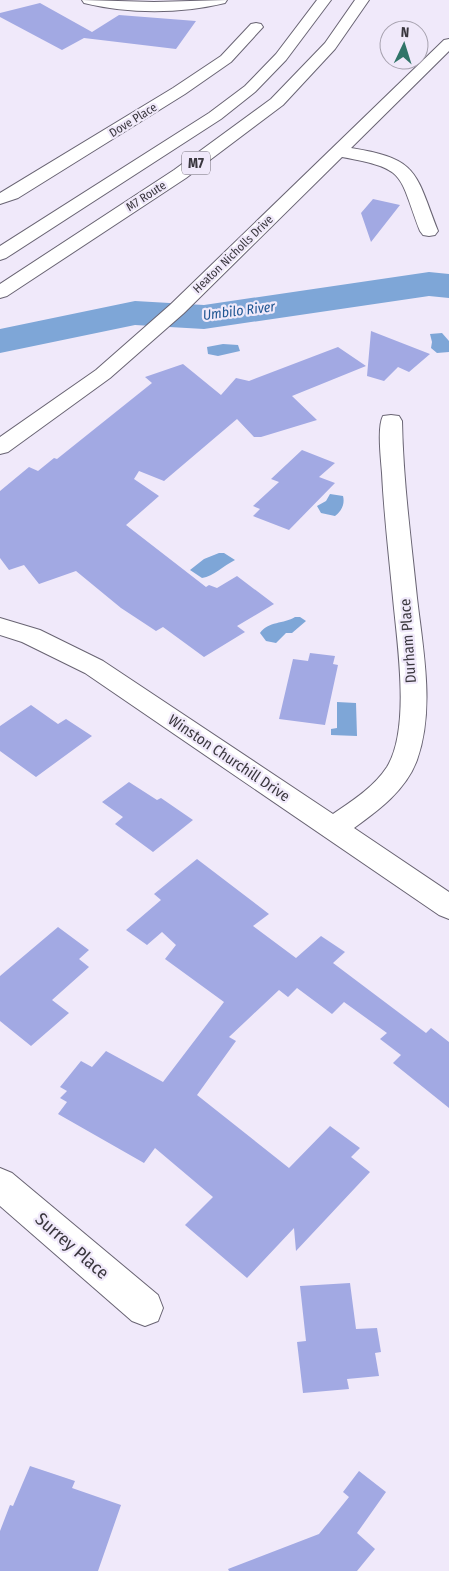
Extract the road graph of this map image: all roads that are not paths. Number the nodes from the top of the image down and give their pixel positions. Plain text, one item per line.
1 (89, 0) edge
2 (220, 0) edge
3 (324, 0) edge
4 (362, 0) edge
5 (256, 27) dead end
6 (449, 42) edge
7 (339, 150) junction
8 (0, 199) edge
9 (429, 231) dead end
10 (0, 254) edge
11 (0, 292) edge
12 (391, 421) dead end
13 (0, 447) edge
14 (0, 626) edge
15 (333, 829) junction
16 (449, 907) edge
17 (0, 1184) edge
18 (145, 1308) dead end

1 - 2 main road
3 - 10 main road, M7 Route / M7
4 - 11 main road, M7 Route / M7
5 - 8 main road, Dove Place
6 - 7 main road, Heaton Nicholls Drive
7 - 9 main road
7 - 13 main road, Heaton Nicholls Drive
12 - 15 main road, Durham Place
14 - 15 main road, Winston Churchill Drive
15 - 16 main road, Winston Churchill Drive
17 - 18 main road, Surrey Place

